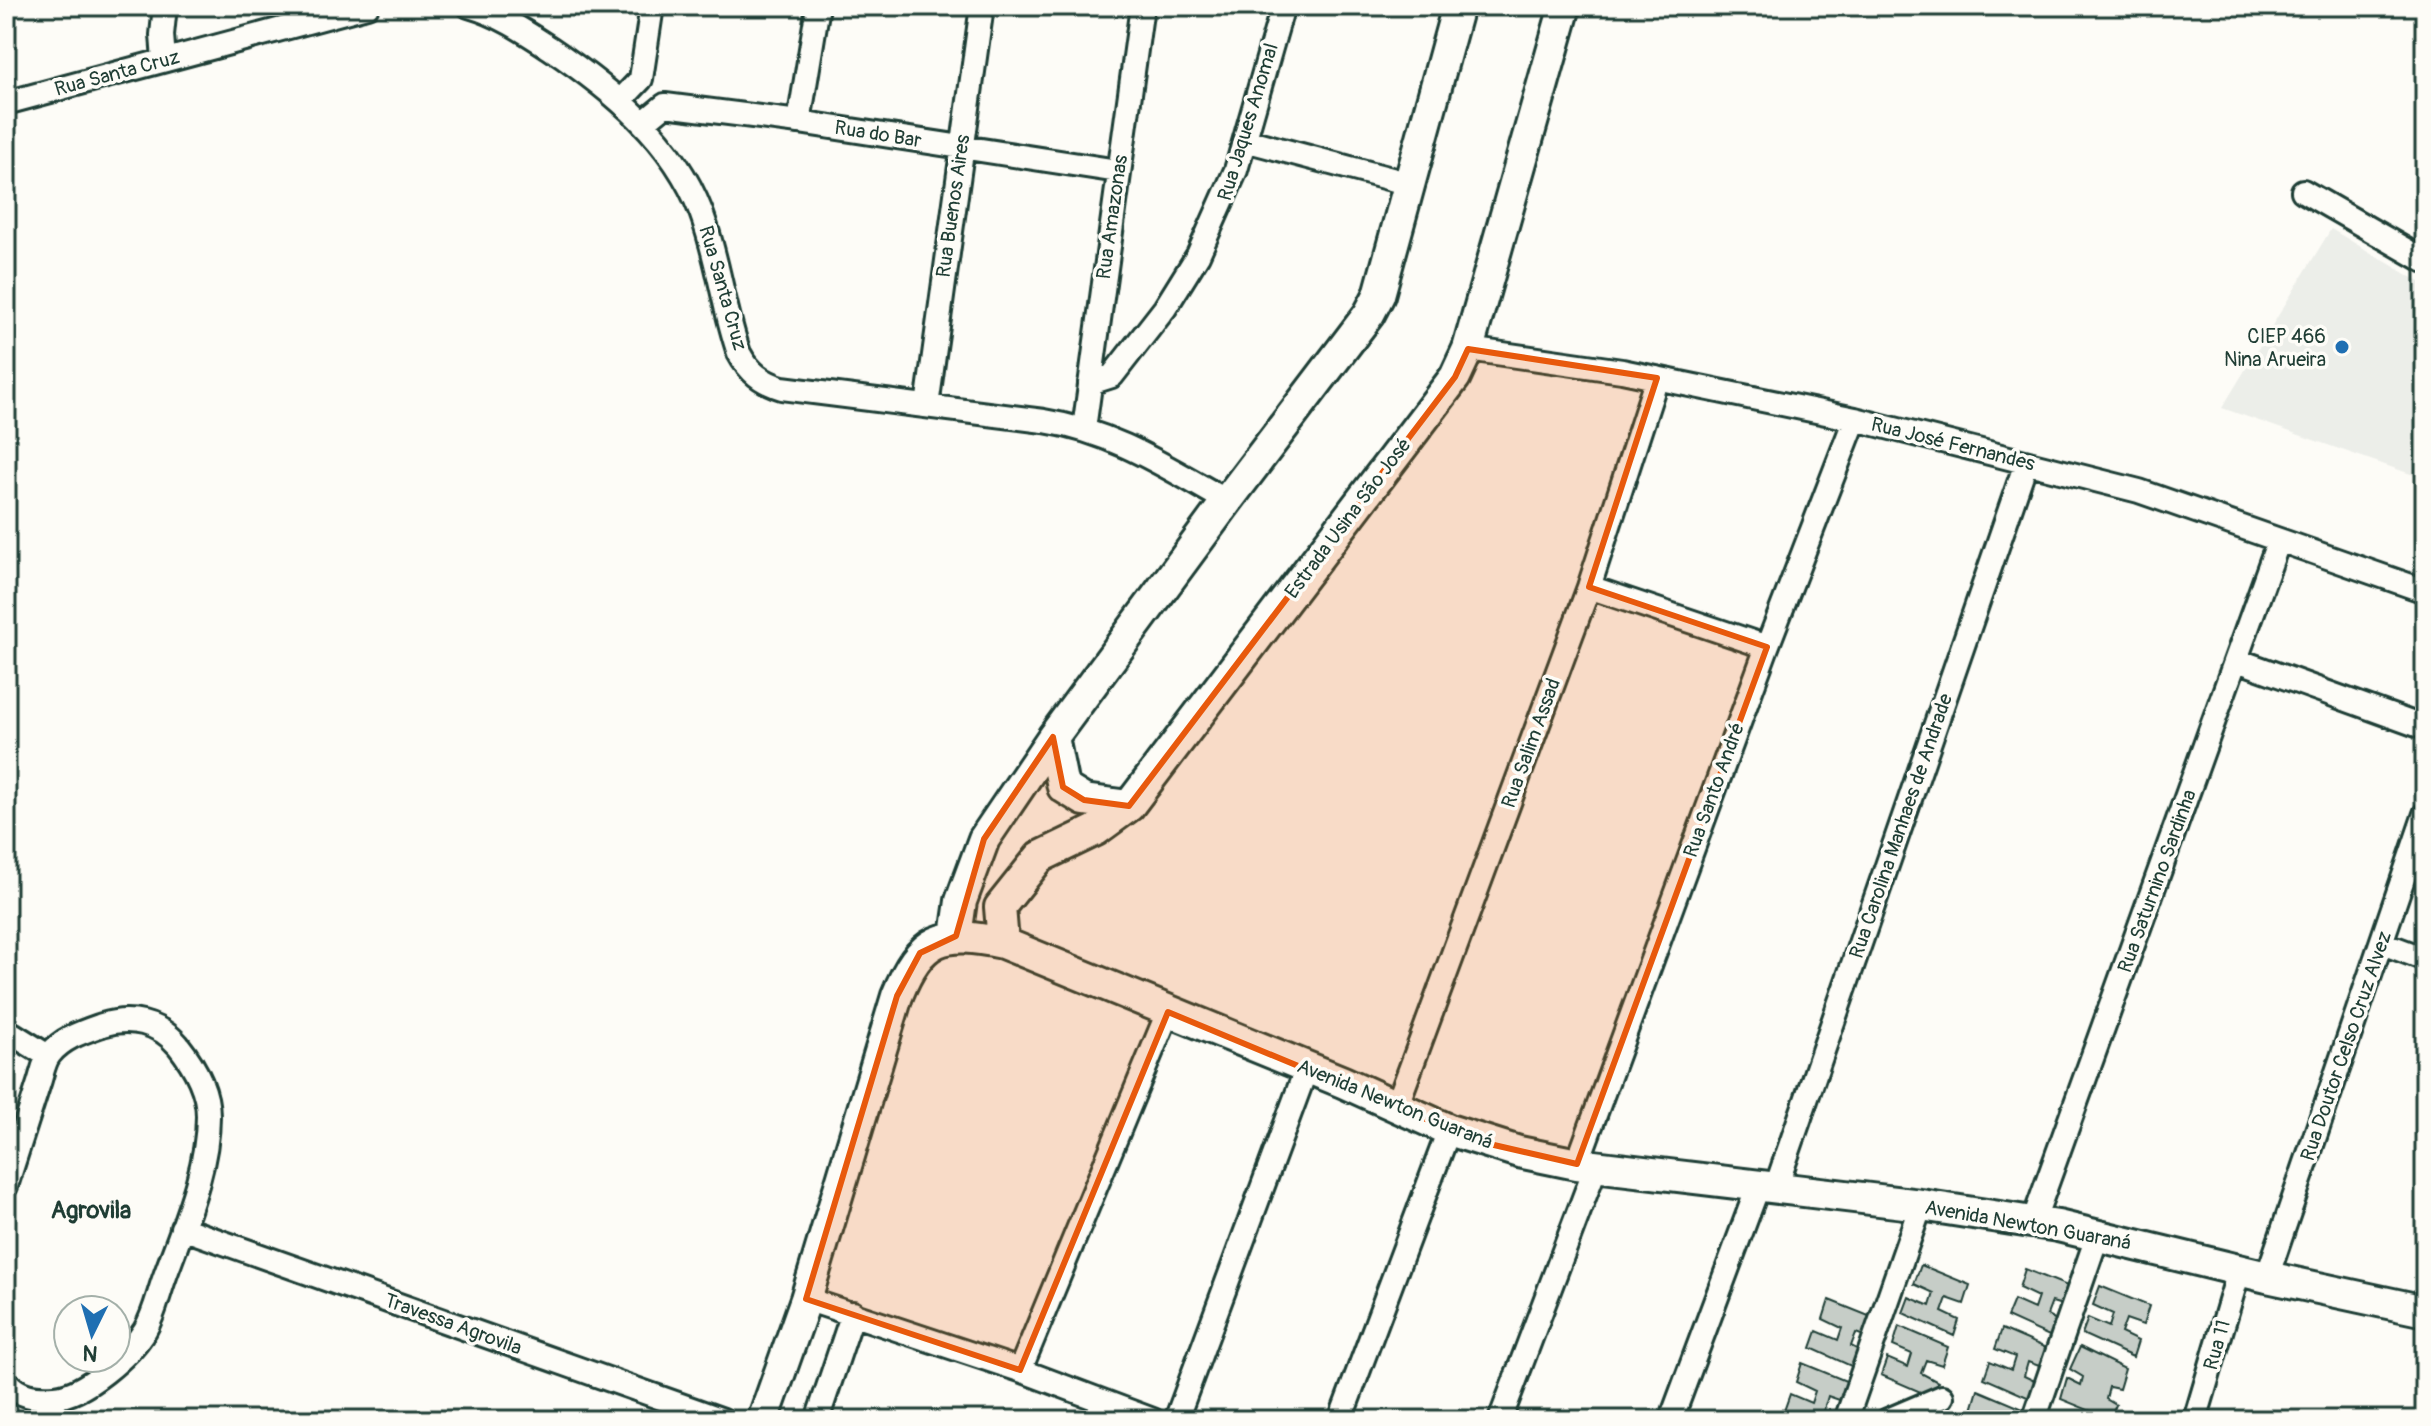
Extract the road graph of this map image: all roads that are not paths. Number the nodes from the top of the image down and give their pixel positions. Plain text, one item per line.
1 (165, 6) edge
2 (367, 6) edge
3 (652, 6) edge
4 (818, 6) edge
5 (982, 6) edge
6 (1142, 6) edge
7 (1283, 6) edge
8 (1458, 6) edge
9 (1565, 6) edge
10 (474, 7) edge
11 (334, 10) edge
12 (164, 60) junction
13 (621, 100) junction
14 (6, 103) edge
15 (799, 122) junction
16 (643, 123) junction
17 (1245, 140) junction
18 (961, 146) junction
19 (1118, 171) junction
20 (1410, 184) junction
21 (2303, 191) dead end
22 (2425, 261) edge
23 (1468, 349) junction
24 (1657, 378) junction
25 (1090, 383) junction
26 (927, 406) junction
27 (1855, 419) junction
28 (1084, 429) junction
29 (2026, 463) junction
30 (1227, 501) junction
31 (2279, 540) junction
32 (1589, 587) junction
33 (2425, 591) edge
34 (1767, 647) junction
35 (2237, 660) junction
36 (2425, 728) edge
37 (1053, 737) junction
38 (1129, 806) junction
39 (2425, 814) edge
40 (956, 936) junction
41 (1003, 943) junction
42 (2382, 943) junction
43 (2425, 959) edge
44 (1168, 1012) junction
45 (6, 1030) edge
46 (48, 1056) junction
47 (1307, 1067) junction
48 (1397, 1105) junction
49 (1449, 1130) junction
50 (1586, 1165) junction
51 (6, 1186) edge
52 (1766, 1188) junction
53 (1921, 1205) junction
54 (2033, 1222) junction
55 (182, 1228) junction
56 (2098, 1234) junction
57 (2253, 1274) junction
58 (806, 1299) junction
59 (2425, 1311) edge
60 (853, 1313) junction
61 (1020, 1370) junction
62 (6, 1381) edge
63 (1942, 1397) dead end
64 (2201, 1418) edge
65 (723, 1420) edge
66 (763, 1420) edge
67 (817, 1420) edge
68 (1153, 1420) edge
69 (1176, 1420) edge
70 (1340, 1420) edge
71 (1500, 1420) edge
72 (1671, 1420) edge
73 (1846, 1420) edge
74 (1888, 1420) edge
75 (2034, 1420) edge

1 - 12 street
2 - 11 street, Rua Santa Cruz
3 - 13 street
4 - 15 street
5 - 18 street, Rua Buenos Aires
6 - 19 street, Rua Amazonas
7 - 17 street, Rua Jaques Anomal
8 - 20 main road
9 - 23 main road, Estrada Usina São José
10 - 13 street, Rua Santa Cruz
11 - 12 street, Rua Santa Cruz
12 - 14 street, Rua Santa Cruz
13 - 16 street, Rua Santa Cruz
15 - 16 street, Rua do Bar
15 - 18 street, Rua do Bar
16 - 26 street, Rua Santa Cruz
17 - 20 street
17 - 25 street, Rua Jaques Anomal
18 - 19 street, Rua do Bar
18 - 26 street, Rua Buenos Aires
19 - 25 street, Rua Amazonas
20 - 30 main road
21 - 22 street
23 - 24 street, Rua José Fernandes
23 - 38 main road, Estrada Usina São José
24 - 27 street, Rua José Fernandes
24 - 32 street, Rua Salim Assad
25 - 28 street, Rua Amazonas
26 - 28 street, Rua Santa Cruz
27 - 29 street, Rua José Fernandes
27 - 34 street, Rua Santo André
28 - 30 street, Rua Santa Cruz
29 - 31 street, Rua José Fernandes
29 - 52 street, Rua Carolina Manhaes de Andrade
30 - 37 main road
31 - 33 street, Rua José Fernandes
31 - 35 street, Rua Saturnino Sardinha
32 - 34 street
32 - 48 street, Rua Salim Assad
34 - 50 street, Rua Santo André
35 - 36 street
35 - 54 street, Rua Saturnino Sardinha
37 - 38 main road
37 - 40 main road
38 - 41 main road, Estrada Usina São José
39 - 42 street, Rua Doutor Celso Cruz Alvez
40 - 41 main road, Avenida Newton Guaraná
40 - 58 main road
41 - 44 main road, Avenida Newton Guaraná
42 - 43 street
42 - 57 street, Rua Doutor Celso Cruz Alvez
44 - 47 main road, Avenida Newton Guaraná
44 - 61 street
45 - 46 street
46 - 51 street
46 - 55 street
47 - 48 main road, Avenida Newton Guaraná
47 - 69 street
48 - 49 main road, Avenida Newton Guaraná
49 - 50 main road, Avenida Newton Guaraná
49 - 70 street
50 - 52 main road, Avenida Newton Guaraná
50 - 71 street, Rua Santo André
52 - 53 main road, Avenida Newton Guaraná
52 - 72 street, Rua Carolina Manhaes de Andrade
53 - 54 main road, Avenida Newton Guaraná
53 - 73 street
54 - 56 main road, Avenida Newton Guaraná
55 - 62 street
55 - 65 street, Travessa Agrovila
56 - 57 main road, Avenida Newton Guaraná
56 - 75 street
57 - 59 main road, Avenida Newton Guaraná
57 - 64 street, Rua 11
58 - 60 street
58 - 66 main road
60 - 61 street
60 - 67 street
61 - 68 street
63 - 74 street

